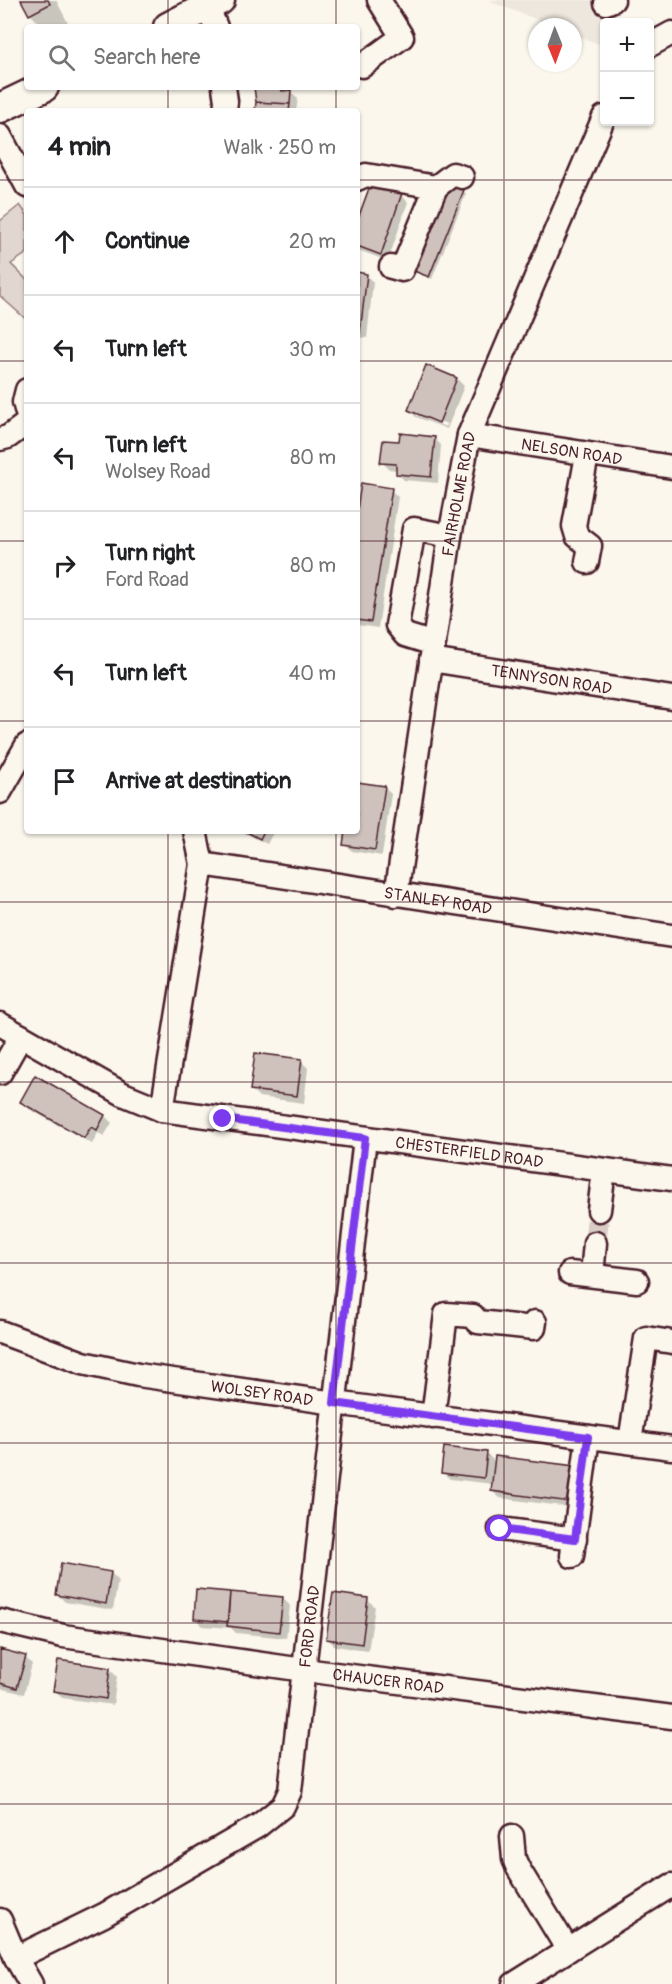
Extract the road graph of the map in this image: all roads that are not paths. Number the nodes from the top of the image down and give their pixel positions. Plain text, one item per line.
1 (379, 0) edge
2 (215, 12) edge
3 (177, 24) edge
4 (672, 33) edge
5 (654, 43) edge
6 (362, 66) dead end
7 (38, 90) edge
8 (224, 90) edge
9 (0, 108) edge
10 (225, 108) edge
11 (600, 126) edge
12 (0, 136) edge
13 (462, 177) dead end
14 (360, 178) edge
15 (24, 180) edge
16 (428, 186) junction
17 (391, 267) dead end
18 (24, 425) edge
19 (469, 435) junction
20 (0, 439) edge
21 (587, 455) junction
22 (672, 467) edge
23 (450, 536) junction
24 (587, 562) dead end
25 (432, 652) junction
26 (672, 698) edge
27 (15, 752) edge
28 (0, 792) edge
29 (196, 834) edge
30 (202, 864) junction
31 (396, 895) junction
32 (672, 936) edge
33 (0, 1024) edge
34 (21, 1036) junction
35 (0, 1073) edge
36 (162, 1110) junction
37 (365, 1138) junction
38 (604, 1170) junction
39 (672, 1179) edge
40 (599, 1210) tunnel mouth
41 (595, 1244) tunnel mouth
42 (637, 1281) dead end
43 (535, 1322) dead end
44 (0, 1332) edge
45 (672, 1342) edge
46 (334, 1403) junction
47 (433, 1417) junction
48 (588, 1437) junction
49 (630, 1442) junction
50 (672, 1448) edge
51 (500, 1529) dead end
52 (0, 1621) edge
53 (304, 1670) junction
54 (672, 1717) edge
55 (512, 1836) dead end
56 (672, 1885) edge
57 (0, 1920) edge
58 (568, 1950) junction
59 (16, 1958) junction
60 (31, 1984) edge
61 (514, 1984) edge

1 - 6 street
2 - 3 main road
4 - 5 street
7 - 9 main road
8 - 10 street
11 - 19 street, FAIRHOLME ROAD
12 - 15 street
13 - 16 street
14 - 16 street
16 - 17 street
18 - 20 street
19 - 21 street, NELSON ROAD
19 - 23 street, FAIRHOLME ROAD
21 - 22 street, NELSON ROAD
21 - 24 street
23 - 25 street, FAIRHOLME ROAD
23 - 25 street, TENNYSON ROAD
25 - 26 street, TENNYSON ROAD
25 - 31 street, FAIRHOLME ROAD
27 - 28 street
29 - 30 street
30 - 31 street, STANLEY ROAD
30 - 36 street
31 - 32 street, STANLEY ROAD
33 - 34 street, CHESTERFIELD ROAD
34 - 35 street
34 - 36 street, CHESTERFIELD ROAD
36 - 37 street, CHESTERFIELD ROAD
37 - 38 street, CHESTERFIELD ROAD
37 - 46 street, FORD ROAD
38 - 39 street, CHESTERFIELD ROAD
38 - 40 street
41 - 42 street
43 - 47 street
44 - 46 street, WOLSEY ROAD
45 - 49 street
46 - 47 street, WOLSEY ROAD
46 - 53 street, FORD ROAD
47 - 48 street, WOLSEY ROAD
48 - 49 street, WOLSEY ROAD
48 - 51 street
49 - 50 street, WOLSEY ROAD
52 - 53 street, CHAUCER ROAD
53 - 54 street, CHAUCER ROAD
53 - 59 street, FORD ROAD
55 - 58 street
56 - 58 street
57 - 59 street
58 - 61 street
59 - 60 street

